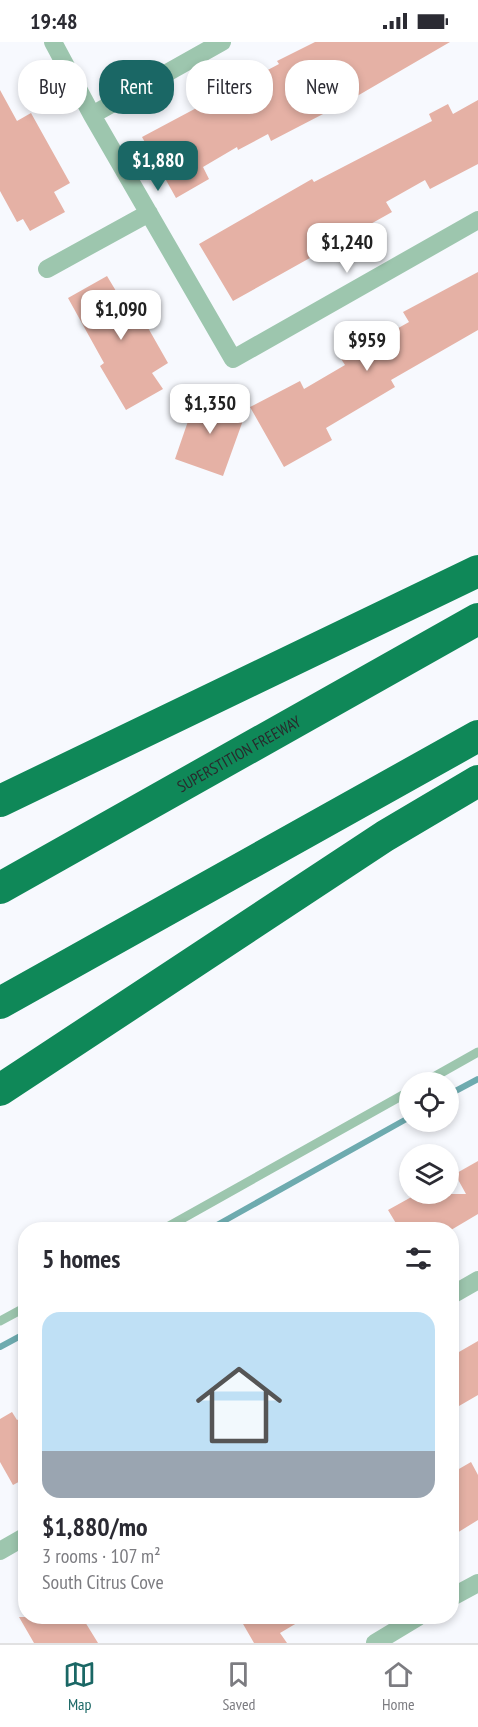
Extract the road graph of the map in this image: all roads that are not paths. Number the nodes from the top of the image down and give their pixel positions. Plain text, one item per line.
1 (53, 42) edge
2 (222, 42) edge
3 (92, 115) junction
4 (149, 213) junction
5 (478, 220) edge
6 (47, 269) dead end
7 (478, 571) edge
8 (478, 620) edge
9 (478, 736) edge
10 (478, 781) edge
11 (0, 801) edge
12 (0, 888) edge
13 (0, 1004) edge
14 (478, 1052) edge
15 (443, 1072) edge
16 (0, 1090) edge
17 (399, 1097) edge
18 (176, 1222) edge
19 (478, 1280) edge
20 (459, 1291) edge
21 (18, 1311) edge
22 (0, 1321) edge
23 (18, 1541) edge
24 (0, 1551) edge
25 (478, 1583) edge
26 (459, 1593) edge
27 (406, 1624) edge
28 (375, 1643) edge

1 - 3 street
2 - 3 street
3 - 4 street
4 - 5 street
4 - 6 street
7 - 11 highway
8 - 12 highway, SUPERSTITION FREEWAY
9 - 13 highway
10 - 16 highway
14 - 15 lane
17 - 18 lane
19 - 20 street
21 - 22 lane
23 - 24 street
25 - 26 street
27 - 28 street

